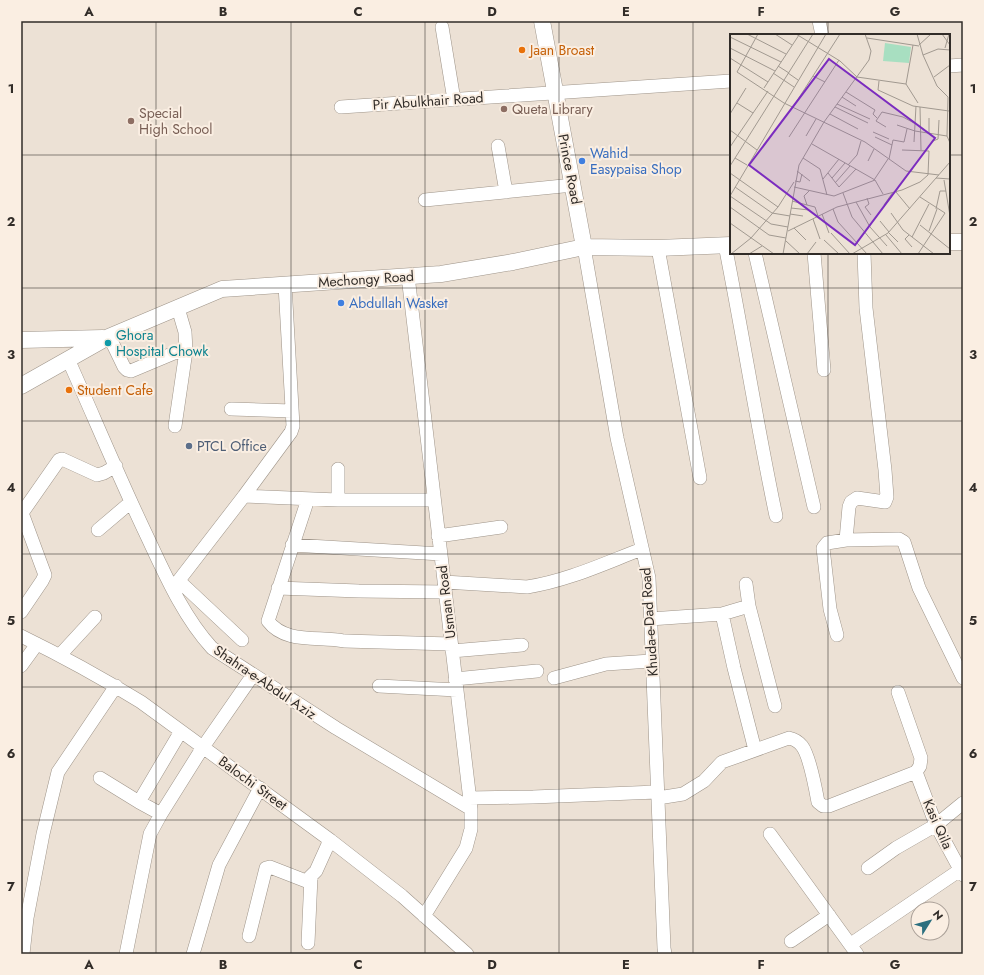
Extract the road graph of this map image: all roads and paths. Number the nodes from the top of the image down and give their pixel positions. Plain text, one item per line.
1 (542, 21) edge
2 (819, 21) edge
3 (442, 26) dead end
4 (822, 34) edge
5 (963, 65) edge
6 (950, 66) edge
7 (730, 81) edge
8 (555, 93) junction
9 (454, 100) junction
10 (341, 107) dead end
11 (498, 146) dead end
12 (573, 185) junction
13 (506, 192) junction
14 (425, 200) dead end
15 (950, 242) edge
16 (963, 242) edge
17 (728, 245) edge
18 (584, 247) junction
19 (658, 248) junction
20 (755, 254) edge
21 (814, 254) edge
22 (864, 254) edge
23 (408, 276) junction
24 (285, 285) junction
25 (178, 308) junction
26 (108, 337) junction
27 (21, 340) edge
28 (186, 351) junction
29 (68, 360) junction
30 (824, 370) dead end
31 (21, 386) edge
32 (231, 409) dead end
33 (292, 411) junction
34 (175, 426) dead end
35 (116, 466) junction
36 (338, 469) dead end
37 (700, 478) dead end
38 (244, 496) junction
39 (308, 499) junction
40 (338, 500) junction
41 (434, 500) junction
42 (131, 502) junction
43 (814, 507) dead end
44 (22, 512) edge
45 (776, 516) dead end
46 (501, 527) dead end
47 (98, 530) dead end
48 (438, 536) junction
49 (846, 540) junction
50 (292, 545) junction
51 (642, 549) junction
52 (441, 554) junction
53 (746, 584) dead end
54 (176, 585) junction
55 (444, 587) junction
56 (278, 588) junction
57 (749, 606) junction
58 (21, 612) edge
59 (722, 614) junction
60 (95, 618) dead end
61 (650, 619) junction
62 (837, 635) dead end
63 (21, 636) edge
64 (242, 640) dead end
65 (37, 644) junction
66 (522, 645) dead end
67 (452, 648) junction
68 (60, 655) junction
69 (652, 661) junction
70 (21, 666) edge
71 (537, 672) dead end
72 (253, 675) junction
73 (554, 678) dead end
74 (963, 678) edge
75 (456, 684) junction
76 (116, 686) junction
77 (379, 686) dead end
78 (898, 692) dead end
79 (775, 706) dead end
80 (181, 731) junction
81 (203, 747) junction
82 (755, 750) junction
83 (916, 772) junction
84 (100, 778) dead end
85 (260, 788) junction
86 (658, 795) junction
87 (139, 802) junction
88 (963, 803) edge
89 (470, 804) junction
90 (161, 814) junction
91 (936, 825) junction
92 (770, 834) dead end
93 (330, 840) junction
94 (868, 868) dead end
95 (962, 871) edge
96 (311, 877) junction
97 (829, 915) junction
98 (424, 916) junction
99 (249, 936) dead end
100 (791, 941) dead end
101 (308, 943) dead end
102 (854, 949) edge
103 (23, 954) edge
104 (126, 954) edge
105 (193, 954) edge
106 (467, 954) edge
107 (665, 954) edge

1 - 8 street, Prince Road
2 - 4 street
3 - 9 street
5 - 6 street
7 - 8 street, Pir Abulkhair Road
8 - 9 street, Pir Abulkhair Road
8 - 12 street, Prince Road
9 - 10 street, Pir Abulkhair Road
11 - 13 street
12 - 13 street
12 - 18 street, Prince Road
13 - 14 street
15 - 16 street
17 - 19 street, Mechongy Road
17 - 45 street
18 - 19 street, Mechongy Road
18 - 23 street, Mechongy Road
18 - 51 street, Khuda-e-Dad Road
19 - 37 street
20 - 43 street
21 - 30 street
22 - 49 street
23 - 24 street, Mechongy Road
23 - 41 street, Usman Road
24 - 25 street, Mechongy Road
24 - 33 street
25 - 26 street, Mechongy Road
25 - 28 street
26 - 27 street
26 - 28 street
26 - 29 street, Mechongy Road
28 - 34 street
29 - 31 street, Mechongy Road
29 - 35 street, Shahra-e-Abdul Aziz
32 - 33 street
33 - 38 street
35 - 42 street, Shahra-e-Abdul Aziz
35 - 44 street
36 - 40 street
38 - 39 street
38 - 54 street
39 - 40 street
39 - 50 street
40 - 41 street
41 - 48 street, Usman Road
42 - 47 street
42 - 54 street, Shahra-e-Abdul Aziz
44 - 58 street
46 - 48 street
48 - 52 street, Usman Road
49 - 62 street
49 - 74 street
50 - 52 street
50 - 56 street
51 - 55 street
51 - 61 street, Khuda-e-Dad Road
52 - 55 street, Usman Road
53 - 57 street
54 - 64 street
54 - 72 street, Shahra-e-Abdul Aziz
55 - 56 street
55 - 67 street, Usman Road
56 - 67 street
57 - 59 street
57 - 79 street
59 - 61 street
59 - 82 street
60 - 68 street
61 - 69 street, Khuda-e-Dad Road
63 - 65 street, Balochi Street
65 - 68 street, Balochi Street
65 - 70 street
66 - 67 street
67 - 75 street, Usman Road
68 - 76 street, Balochi Street
69 - 73 street
69 - 86 street, Khuda-e-Dad Road
71 - 75 street
72 - 81 street
72 - 89 street, Shahra-e-Abdul Aziz
75 - 77 street
75 - 89 street, Usman Road
76 - 80 street, Balochi Street
76 - 103 street
78 - 83 street
80 - 81 street, Balochi Street
80 - 87 street
81 - 85 street, Balochi Street
81 - 90 street
82 - 83 street
82 - 86 street
83 - 91 street, Kasi Qila
84 - 87 street
85 - 93 street, Balochi Street
85 - 105 street
86 - 89 street
86 - 107 street, Khuda-e-Dad Road
87 - 90 street
88 - 91 street
89 - 98 street, Usman Road
90 - 104 street
91 - 94 street
91 - 95 street, Kasi Qila
92 - 97 street
93 - 96 street
93 - 98 street, Balochi Street
95 - 102 street
96 - 99 street
96 - 101 street
97 - 100 street
97 - 102 street
98 - 106 street, Balochi Street

